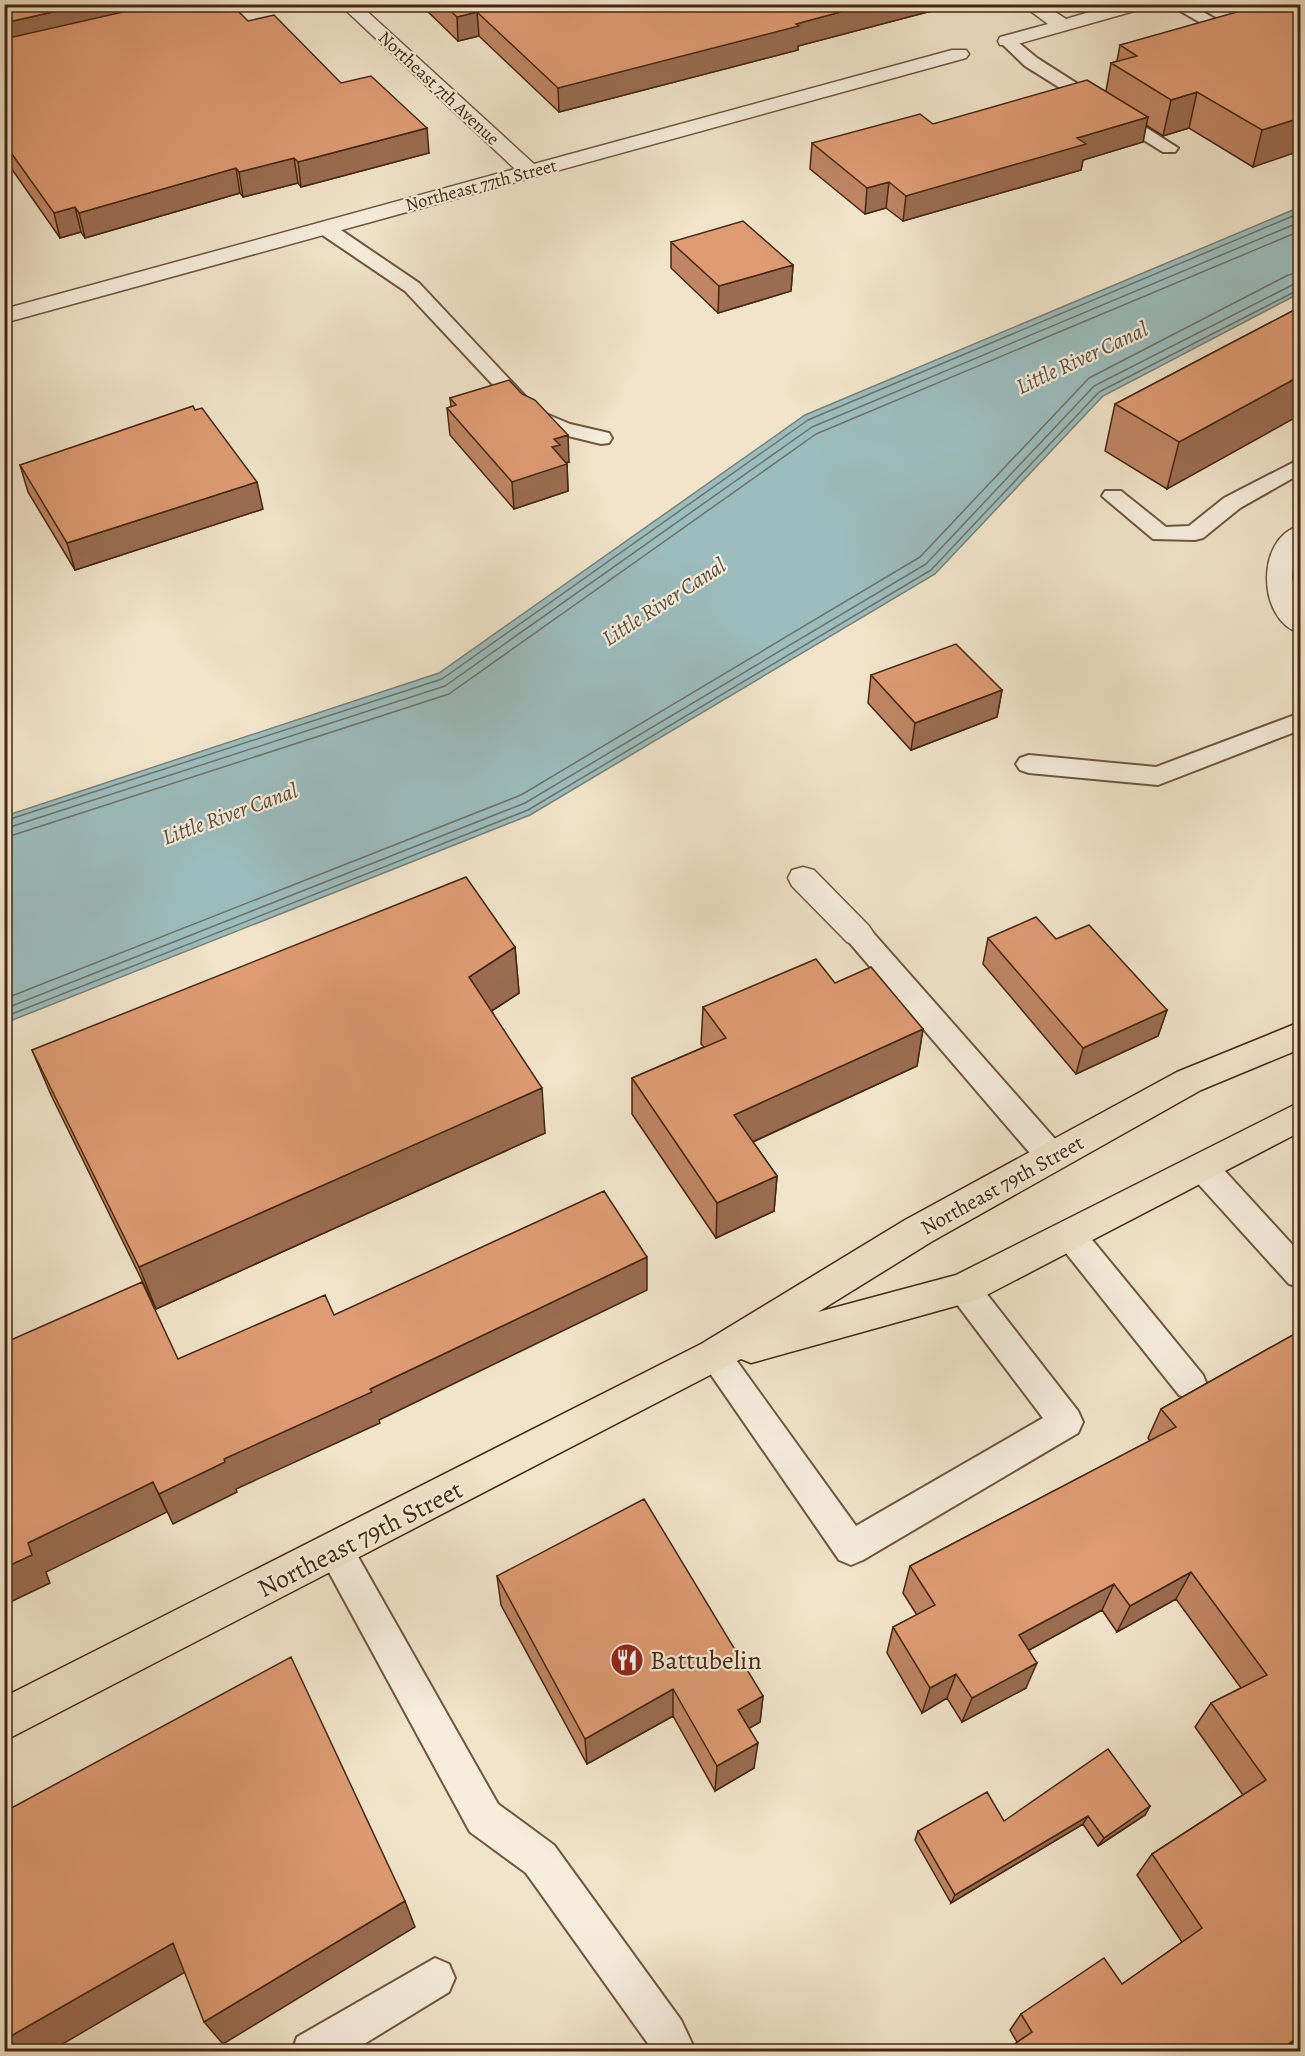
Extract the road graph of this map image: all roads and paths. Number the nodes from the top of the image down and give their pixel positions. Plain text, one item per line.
1 (348, 4) edge
2 (1030, 4) edge
3 (1138, 4) edge
4 (1176, 4) edge
5 (1300, 15) edge
6 (1063, 25) junction
7 (1007, 41) joint
8 (959, 54) dead end
9 (1169, 147) dead end
10 (530, 171) junction
11 (325, 228) junction
12 (4, 316) edge
13 (601, 438) dead end
14 (1300, 465) edge
15 (1113, 496) dead end
16 (1300, 534) edge
17 (1300, 624) edge
18 (1300, 721) edge
19 (1029, 764) dead end
20 (803, 878) dead end
21 (858, 934) joint
22 (1300, 1035) edge
23 (1300, 1116) edge
24 (1052, 1156) junction
25 (1203, 1168) junction
26 (1069, 1234) junction
27 (1300, 1274) edge
28 (964, 1289) junction
29 (714, 1356) junction
30 (1191, 1385) dead end
31 (336, 1551) junction
32 (4, 1720) edge
33 (435, 1978) dead end
34 (312, 2052) edge
35 (676, 2052) edge

1 - 10 street, Northeast 7th Avenue
2 - 6 street
3 - 6 street
4 - 5 lane
6 - 7 street
7 - 9 lane
8 - 10 street, Northeast 77th Street
10 - 11 street, Northeast 77th Street
11 - 12 street, Northeast 77th Street
11 - 13 lane
14 - 15 lane
16 - 17 street
18 - 19 lane
20 - 21 street
21 - 24 lane
22 - 24 main road, Northeast 79th Street
23 - 25 main road, Northeast 79th Street
24 - 29 main road, Northeast 79th Street
25 - 26 main road, Northeast 79th Street
25 - 27 lane
26 - 28 main road, Northeast 79th Street
26 - 30 lane
28 - 29 main road, Northeast 79th Street
28 - 29 lane
29 - 31 main road, Northeast 79th Street
31 - 32 main road, Northeast 79th Street
31 - 35 lane
33 - 34 lane

